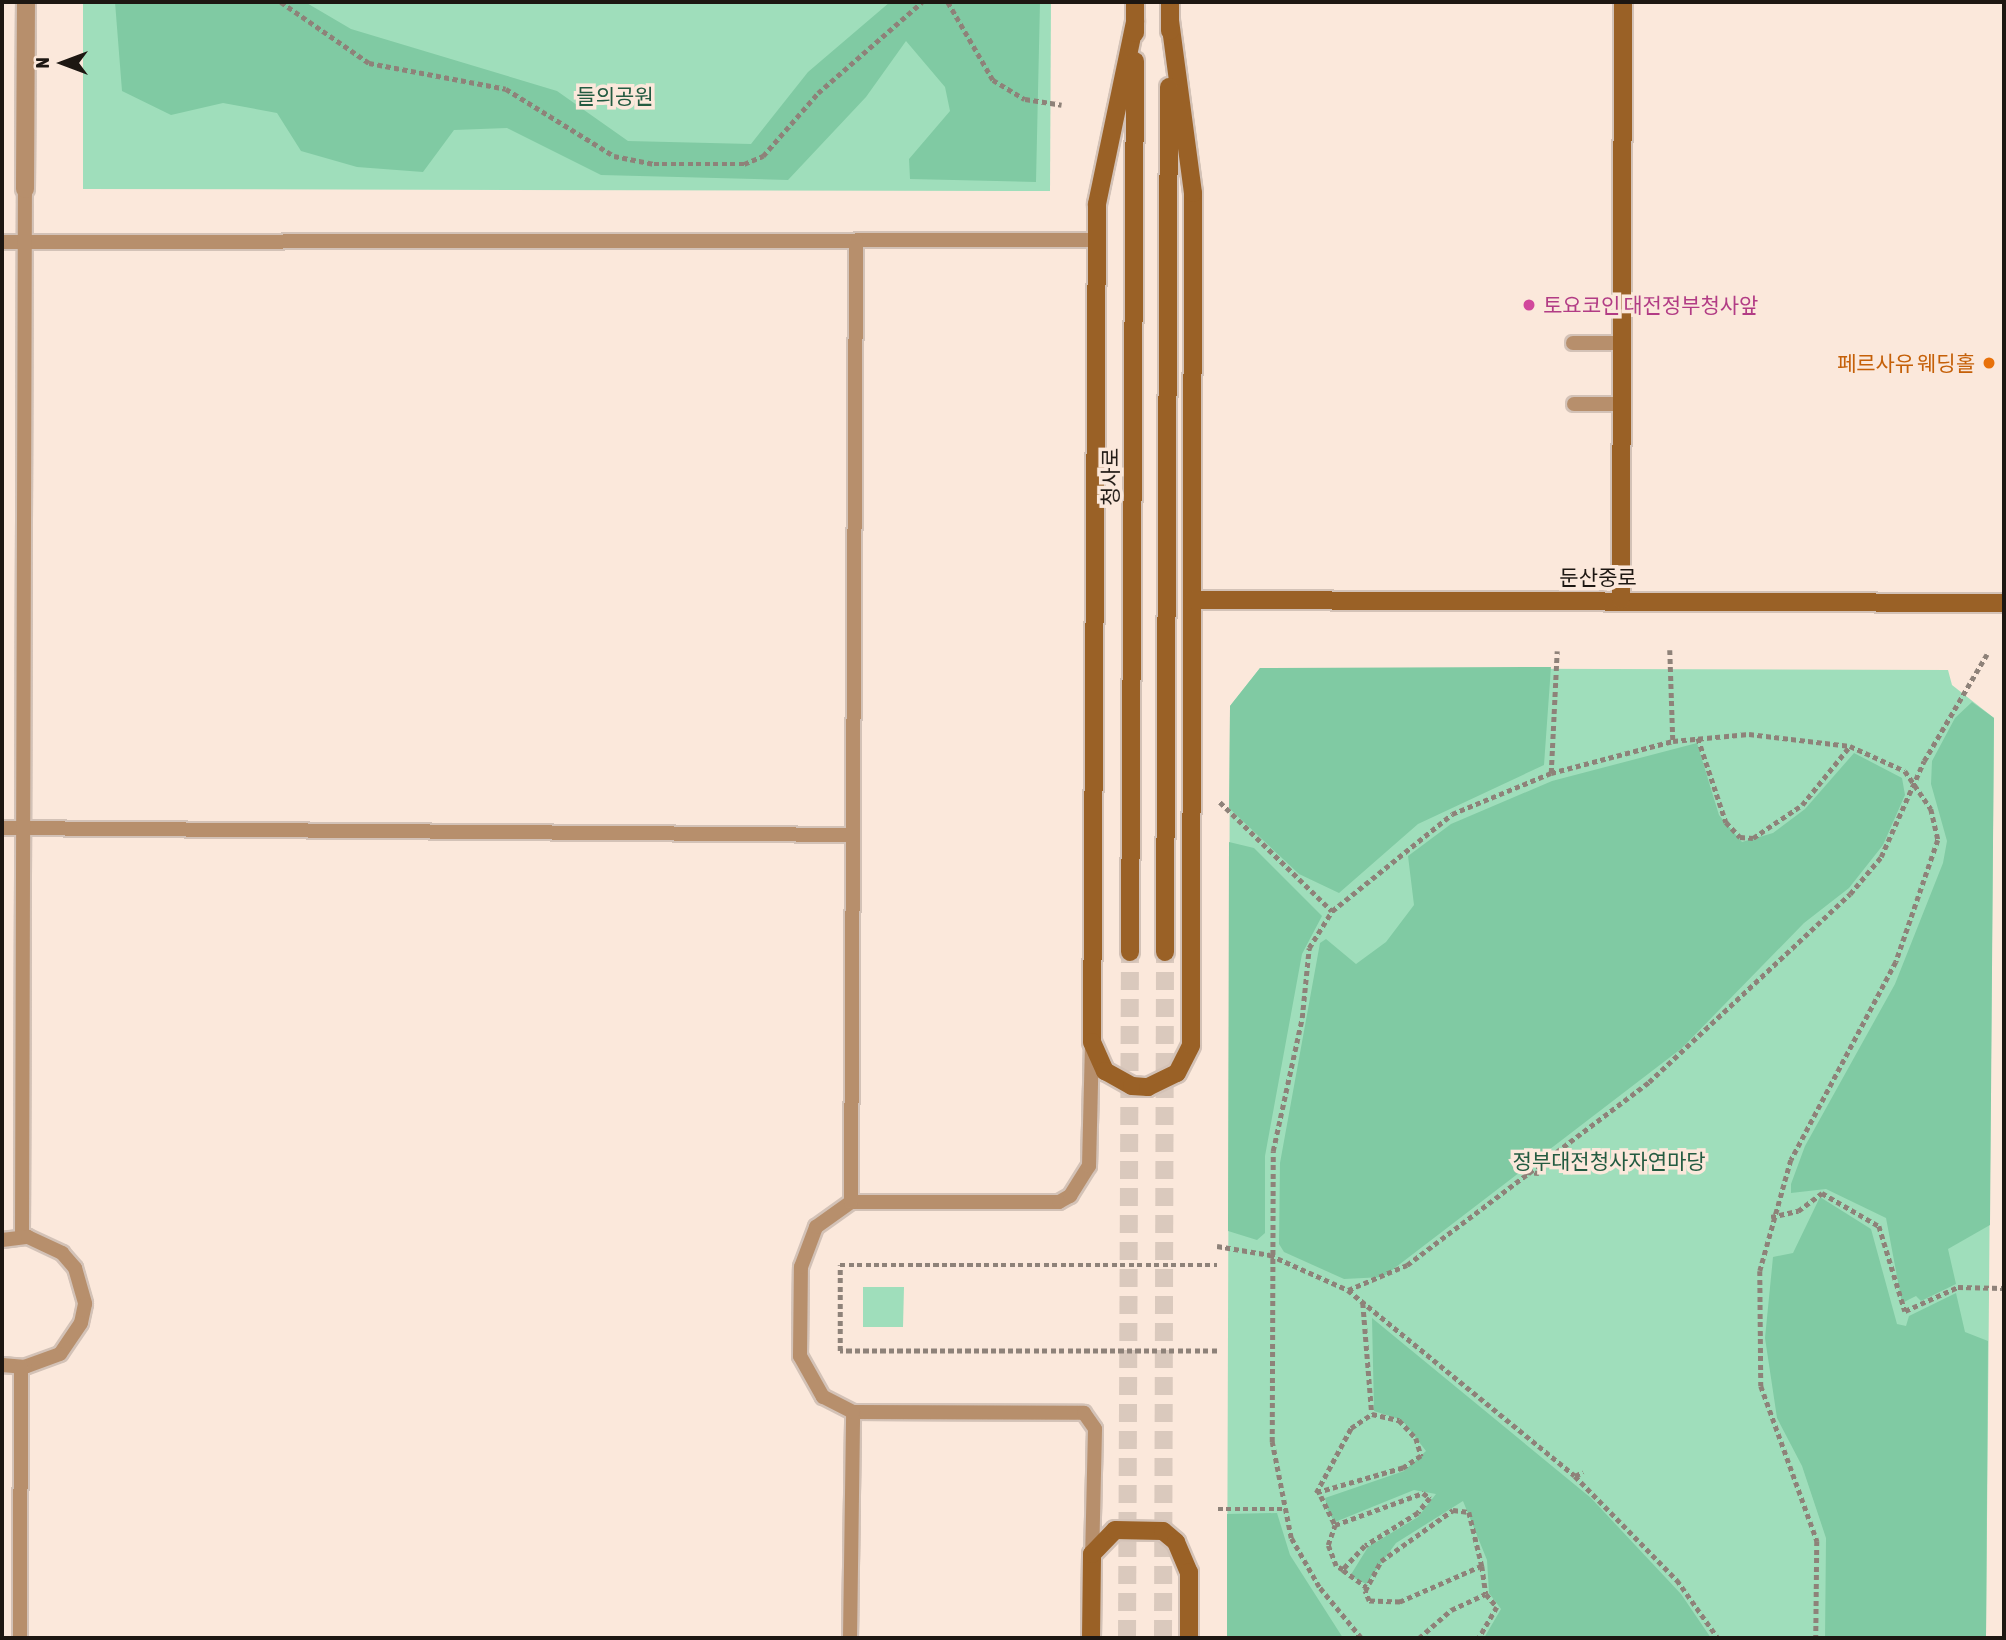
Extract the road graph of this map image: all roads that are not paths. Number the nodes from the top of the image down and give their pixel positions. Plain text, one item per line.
1 (26, 2) edge
2 (1135, 2) edge
3 (1170, 2) edge
4 (1623, 2) edge
5 (1170, 21) junction
6 (1135, 22) junction
7 (25, 189) joint
8 (1097, 240) junction
9 (2, 242) edge
10 (25, 242) junction
11 (856, 242) junction
12 (1573, 343) dead end
13 (1622, 343) junction
14 (1574, 404) dead end
15 (1621, 404) junction
16 (1192, 600) junction
17 (1621, 600) junction
18 (2004, 603) edge
19 (2, 828) edge
20 (23, 829) junction
21 (852, 835) junction
22 (1130, 952) tunnel mouth
23 (1166, 952) tunnel mouth
24 (1092, 1042) junction
25 (851, 1202) junction
26 (22, 1237) junction
27 (2, 1240) edge
28 (2, 1365) edge
29 (21, 1367) junction
30 (853, 1412) junction
31 (1090, 1570) junction
32 (20, 1638) edge
33 (850, 1638) edge
34 (1091, 1638) edge
35 (1189, 1638) edge

1 - 7 street
2 - 6 street, 청사로
3 - 5 street
4 - 13 street
5 - 16 street
5 - 23 street
6 - 8 street
6 - 22 street, 청사로
7 - 10 lane
8 - 11 lane
8 - 24 street
9 - 10 lane
10 - 11 lane
10 - 20 lane
11 - 21 lane
12 - 13 lane
13 - 15 street
14 - 15 lane
15 - 17 street
16 - 17 street, 둔산중로
16 - 24 street
17 - 18 street, 둔산중로
19 - 20 lane
20 - 21 lane
20 - 26 lane
21 - 25 lane
24 - 25 lane
25 - 30 lane
26 - 27 lane
26 - 29 lane
28 - 29 lane
29 - 32 lane
30 - 31 lane
30 - 33 lane
31 - 34 street
31 - 35 street

